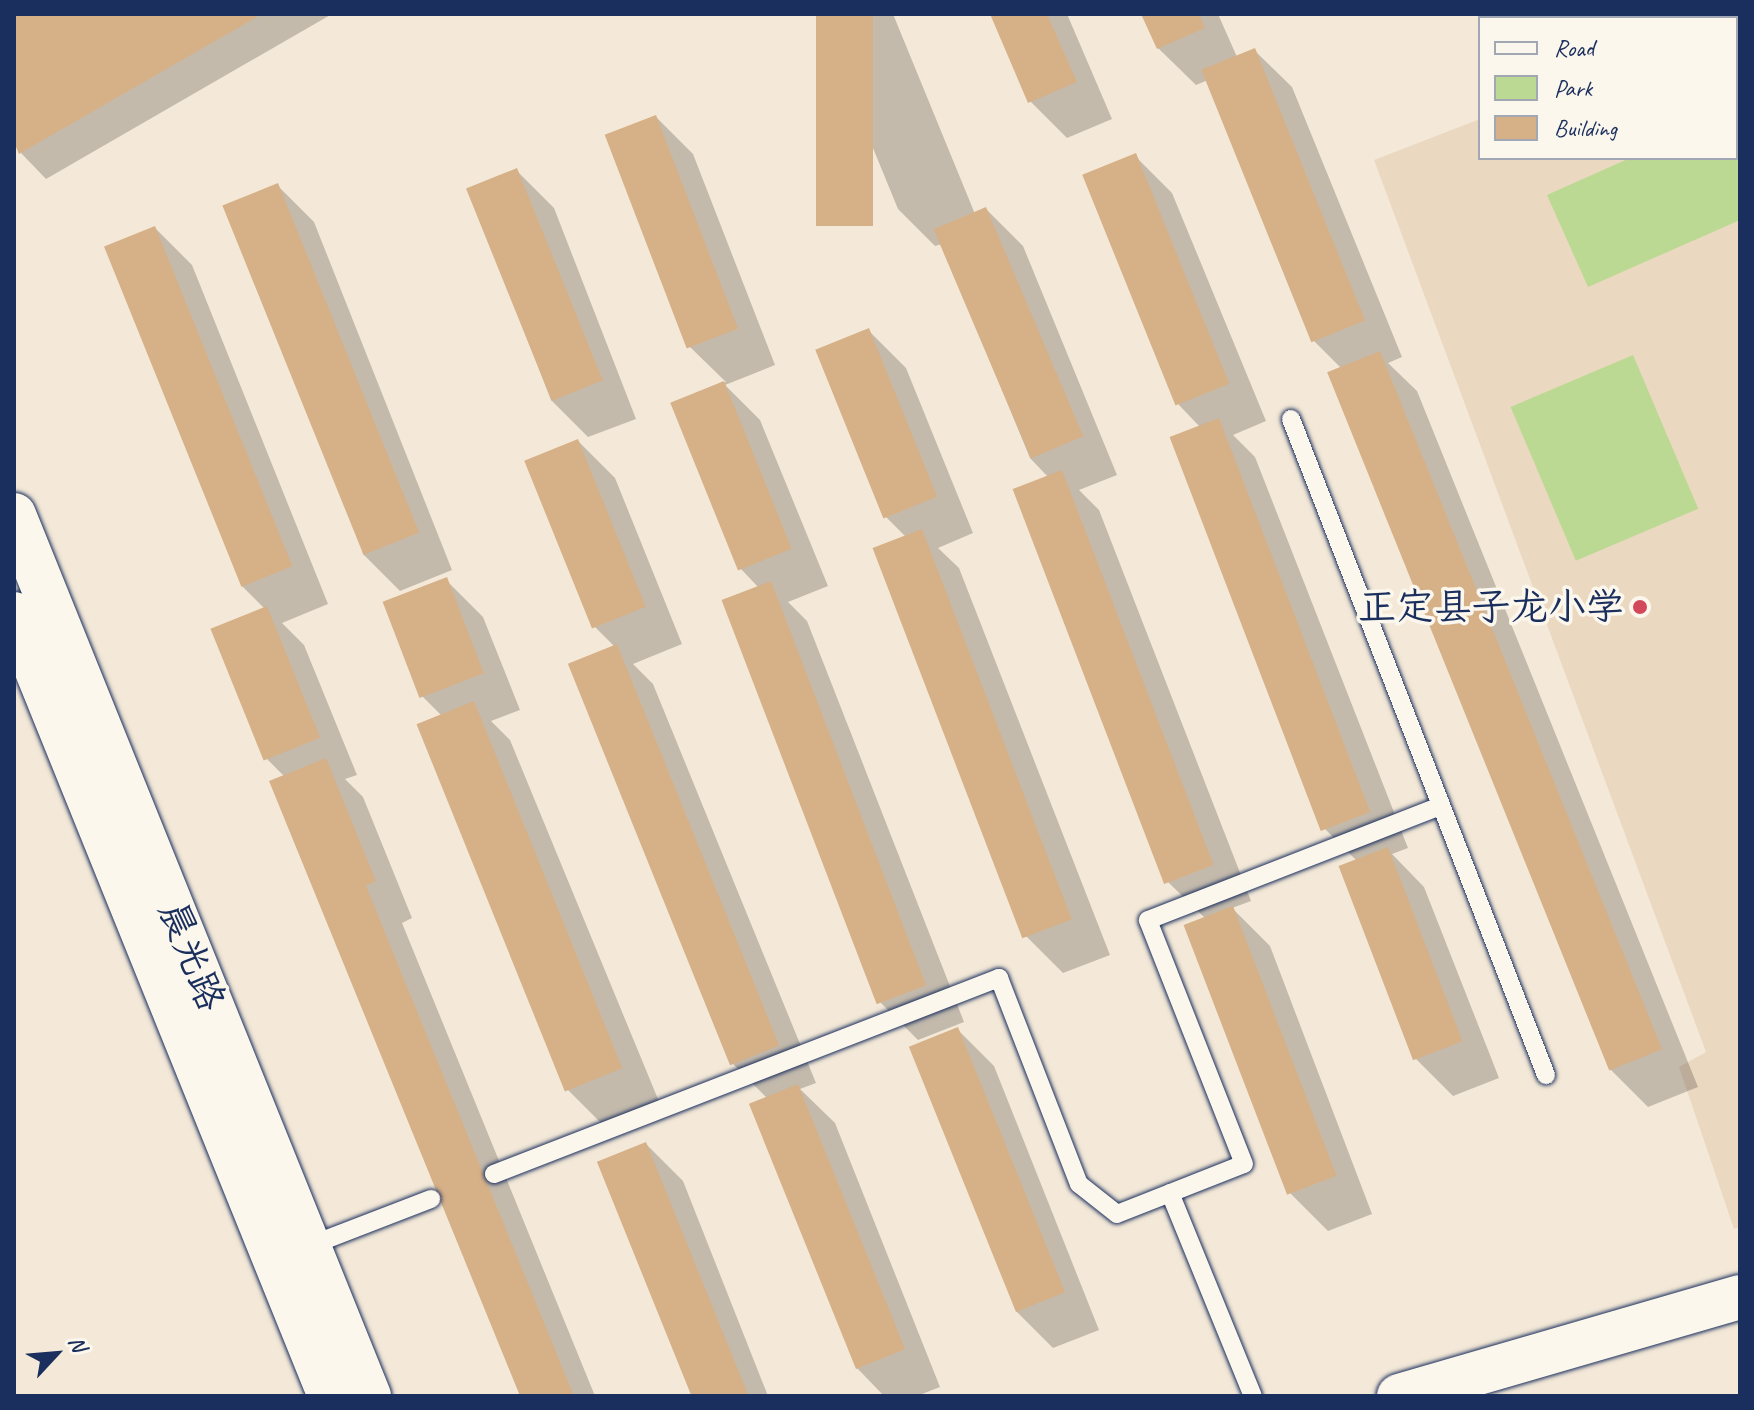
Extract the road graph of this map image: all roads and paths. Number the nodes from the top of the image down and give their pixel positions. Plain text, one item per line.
1 (1291, 419) dead end
2 (14, 515) edge
3 (14, 614) edge
4 (1441, 806) junction
5 (1546, 1075) dead end
6 (494, 1174) dead end
7 (1170, 1193) junction
8 (431, 1199) dead end
9 (309, 1246) junction
10 (1740, 1297) edge
11 (330, 1396) edge
12 (369, 1396) edge
13 (1253, 1396) edge
14 (1399, 1396) edge

1 - 4 lane
2 - 9 main road, 晨光路
3 - 11 main road, 晨光路
4 - 5 lane
4 - 7 lane
6 - 7 lane
7 - 13 lane
8 - 9 lane
9 - 12 main road, 晨光路
10 - 14 main road

